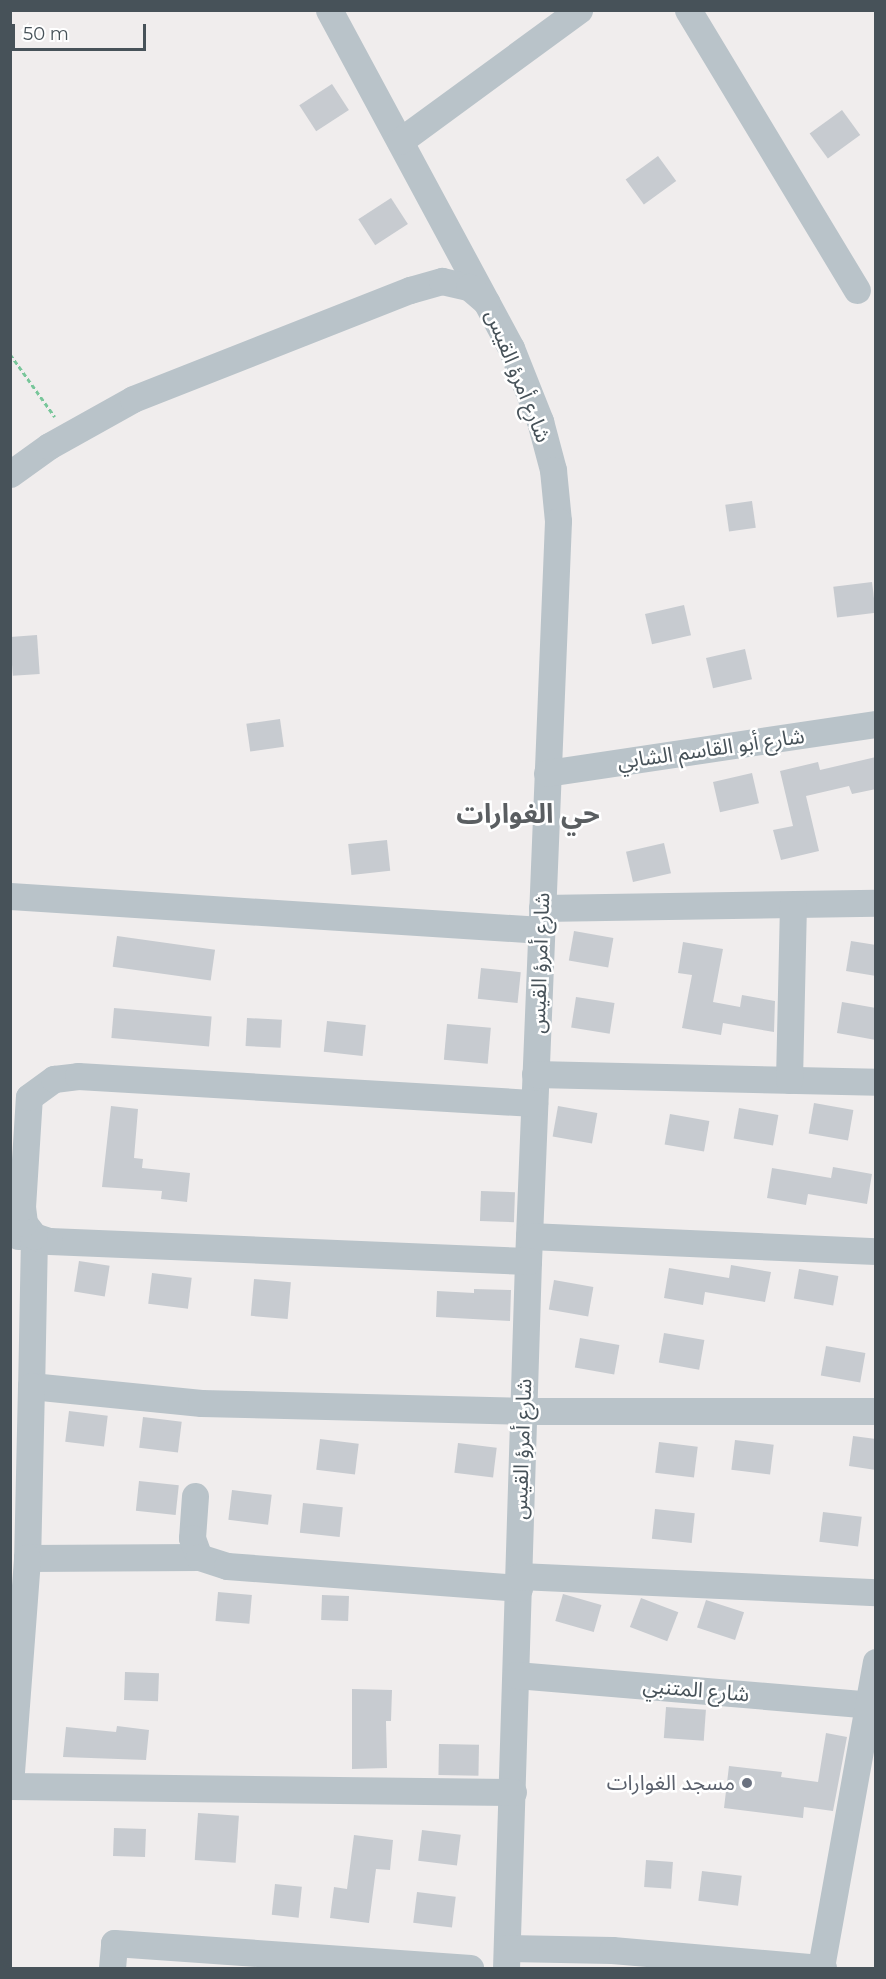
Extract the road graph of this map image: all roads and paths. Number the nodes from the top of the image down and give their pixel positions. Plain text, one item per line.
1 (329, 10) edge
2 (579, 10) edge
3 (688, 10) edge
4 (400, 141) junction
5 (857, 290) dead end
6 (489, 305) junction
7 (10, 354) edge
8 (69, 435) junction
9 (10, 474) edge
10 (876, 724) edge
11 (547, 773) junction
12 (10, 896) edge
13 (876, 903) edge
14 (793, 905) junction
15 (541, 919) junction
16 (536, 1074) junction
17 (789, 1080) junction
18 (876, 1082) edge
19 (534, 1103) junction
20 (22, 1236) edge
21 (528, 1249) junction
22 (876, 1251) edge
23 (31, 1386) junction
24 (523, 1411) junction
25 (876, 1411) edge
26 (195, 1496) dead end
27 (199, 1557) junction
28 (27, 1558) junction
29 (519, 1582) junction
30 (876, 1592) edge
31 (876, 1662) edge
32 (516, 1675) junction
33 (872, 1705) edge
34 (10, 1785) edge
35 (513, 1792) junction
36 (506, 1958) edge
37 (822, 1967) edge
38 (112, 1968) edge
39 (470, 1968) edge

1 - 4 street, شارع أمرؤ القيس
2 - 4 street
3 - 5 street
4 - 6 street, شارع أمرؤ القيس
6 - 8 street
6 - 11 street, شارع أمرؤ القيس
7 - 8 path
8 - 9 street
10 - 11 street, شارع أبو القاسم الشابي
11 - 15 street, شارع أمرؤ القيس
12 - 15 street
13 - 14 street
14 - 15 street
14 - 17 street
15 - 16 street, شارع أمرؤ القيس
16 - 17 street
16 - 19 street, شارع أمرؤ القيس
17 - 18 street
19 - 20 street
19 - 21 street, شارع أمرؤ القيس
20 - 21 street
20 - 23 street
21 - 22 street
21 - 24 street, شارع أمرؤ القيس
23 - 24 street
23 - 28 street
24 - 25 street
24 - 29 street, شارع أمرؤ القيس
26 - 27 street
27 - 28 street
27 - 29 street
28 - 34 street
29 - 30 street
29 - 32 street, شارع أمرؤ القيس
31 - 33 street
32 - 33 street, شارع المتنبي
32 - 35 street, شارع أمرؤ القيس
33 - 37 street
34 - 35 street
35 - 36 street, شارع أمرؤ القيس
36 - 37 street
38 - 39 street

